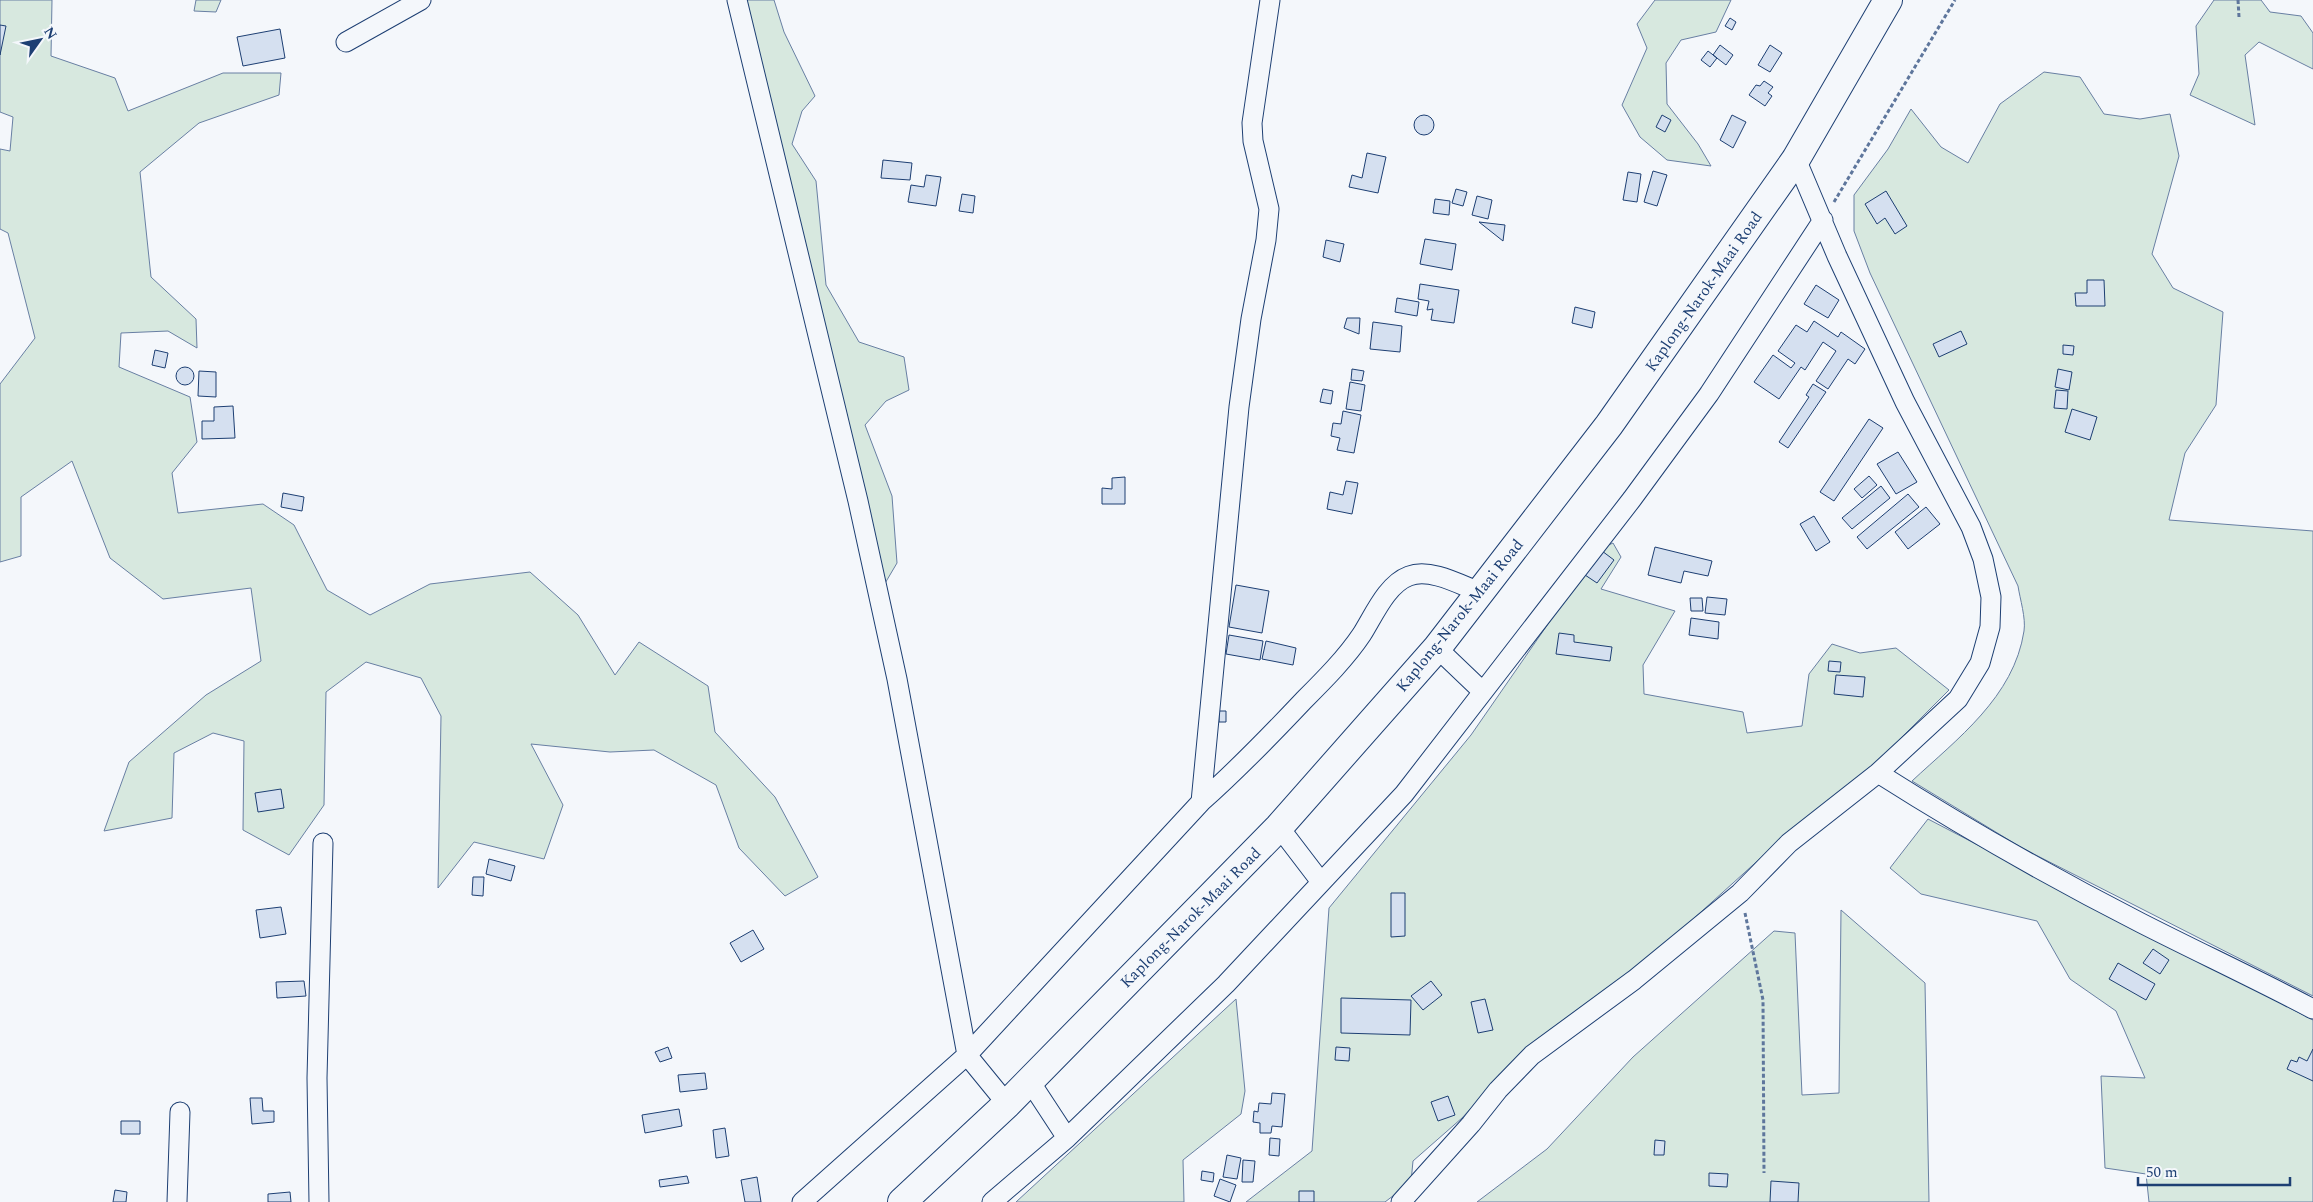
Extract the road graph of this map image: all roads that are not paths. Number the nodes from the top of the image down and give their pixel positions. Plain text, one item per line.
1 (421, 0) edge
2 (737, 0) edge
3 (1270, 0) edge
4 (1888, 0) edge
5 (346, 42) dead end
6 (1796, 159) junction
7 (1823, 220) junction
8 (1479, 592) junction
9 (1437, 648) junction
10 (1482, 691) junction
11 (1878, 773) junction
12 (1201, 802) junction
13 (1279, 827) junction
14 (324, 843) dead end
15 (1321, 882) junction
16 (2313, 1009) edge
17 (967, 1055) junction
18 (1029, 1080) junction
19 (1007, 1104) junction
20 (180, 1112) dead end
21 (1067, 1138) junction
22 (177, 1202) edge
23 (319, 1202) edge
24 (802, 1202) edge
25 (902, 1202) edge
26 (992, 1202) edge
27 (1401, 1202) edge

1 - 5 street
2 - 17 street
3 - 12 street
4 - 6 highway, Kaplong-Narok-Maai Road
6 - 7 street
6 - 8 highway, Kaplong-Narok-Maai Road
7 - 10 street
7 - 11 street
8 - 9 highway, Kaplong-Narok-Maai Road
8 - 12 street
9 - 10 street
9 - 13 highway, Kaplong-Narok-Maai Road
10 - 15 street
11 - 16 street
11 - 27 street
12 - 17 street
13 - 15 street
13 - 18 highway, Kaplong-Narok-Maai Road
14 - 23 street
15 - 21 street
17 - 19 street
17 - 24 street
18 - 19 highway, Kaplong-Narok-Maai Road
18 - 21 street
19 - 25 highway, Kaplong-Narok-Maai Road
20 - 22 street
21 - 26 street

